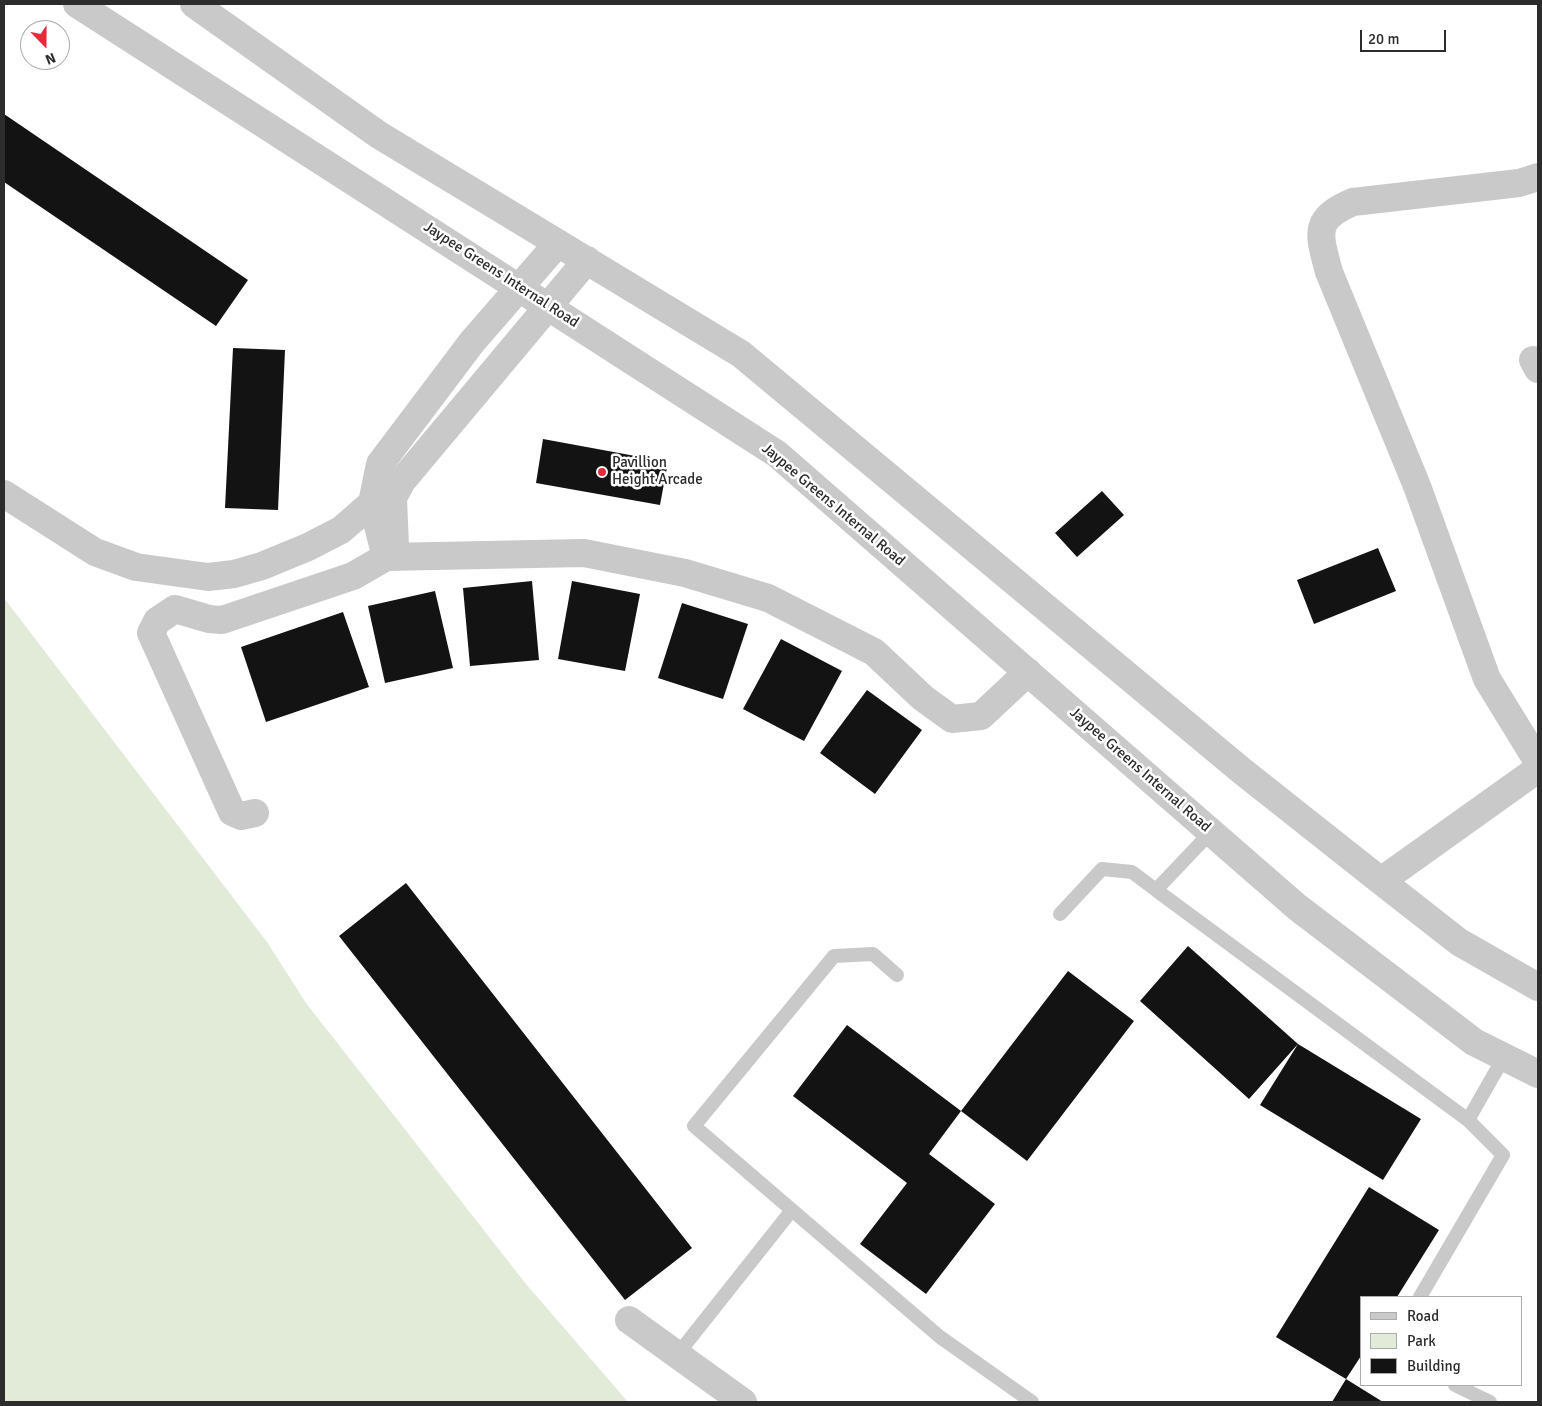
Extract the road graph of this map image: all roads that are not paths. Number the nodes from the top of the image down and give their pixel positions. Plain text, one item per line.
1 (76, 4) edge
2 (194, 4) edge
3 (1538, 177) edge
4 (558, 243) junction
5 (586, 260) junction
6 (521, 287) junction
7 (548, 305) junction
8 (4, 494) edge
9 (372, 503) junction
10 (391, 557) junction
11 (1028, 672) junction
12 (1538, 762) edge
13 (1538, 769) edge
14 (255, 813) dead end
15 (1211, 832) junction
16 (1381, 881) junction
17 (1156, 890) junction
18 (1060, 914) dead end
19 (897, 976) dead end
20 (1538, 988) edge
21 (1504, 1057) junction
22 (1538, 1074) edge
23 (1468, 1120) junction
24 (792, 1210) junction
25 (1421, 1296) edge
26 (629, 1320) dead end
27 (677, 1354) junction
28 (1457, 1386) edge
29 (742, 1402) edge
30 (1032, 1402) edge
31 (1490, 1402) edge

1 - 6 street, Jaypee Greens Internal Road
2 - 4 street
3 - 12 street
4 - 5 street
4 - 6 street
5 - 7 street
5 - 16 street
6 - 7 street, Jaypee Greens Internal Road
6 - 9 street
7 - 10 street
7 - 11 street, Jaypee Greens Internal Road
8 - 9 street
9 - 10 street
10 - 11 street
10 - 14 street
11 - 15 street, Jaypee Greens Internal Road
13 - 16 street
15 - 17 lane
15 - 21 street, Jaypee Greens Internal Road
16 - 20 street
17 - 18 lane
17 - 23 lane
19 - 24 lane
21 - 22 street, Jaypee Greens Internal Road
21 - 23 lane
23 - 25 lane
24 - 27 lane
24 - 30 lane
26 - 27 street
27 - 29 street
28 - 31 lane

